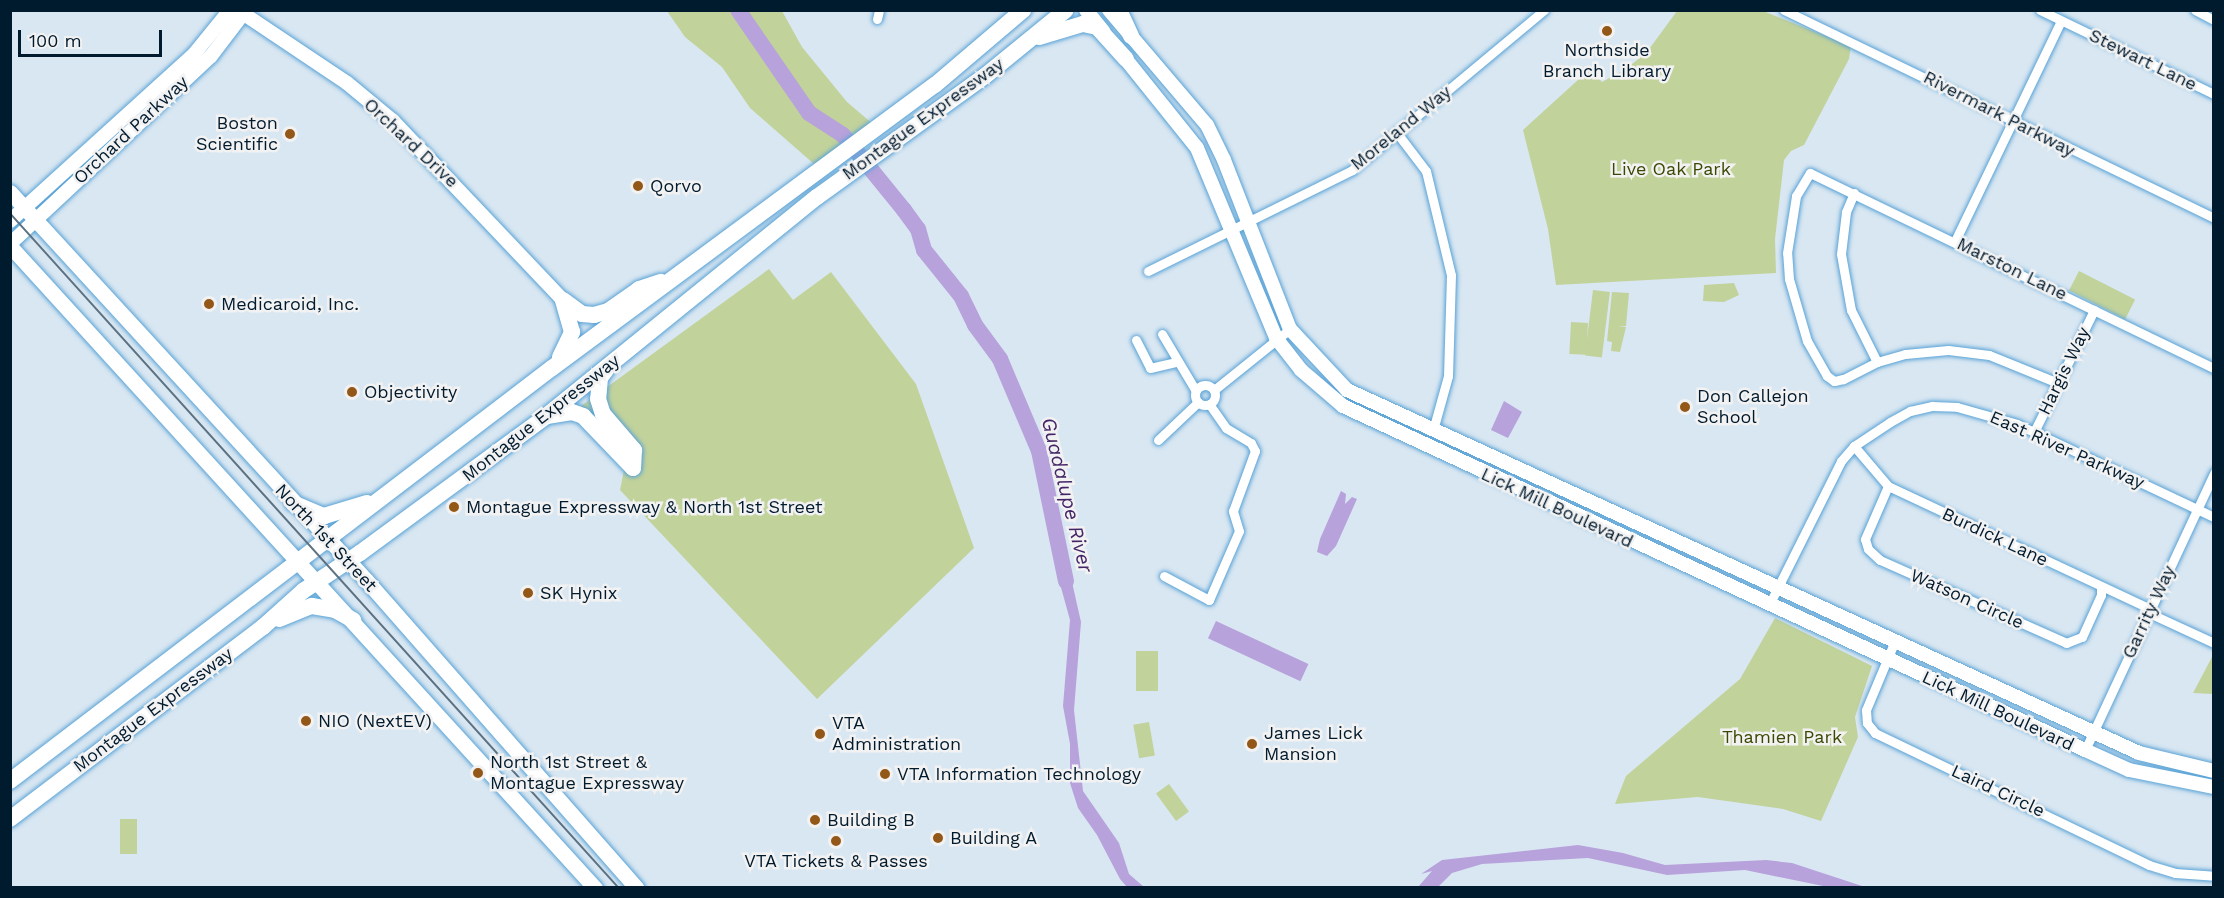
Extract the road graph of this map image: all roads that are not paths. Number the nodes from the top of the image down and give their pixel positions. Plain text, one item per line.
1 (230, 10) edge
2 (1023, 10) edge
3 (1066, 10) edge
4 (1086, 10) edge
5 (1109, 10) edge
6 (1119, 10) edge
7 (1544, 10) edge
8 (1784, 10) edge
9 (2040, 10) edge
10 (2195, 10) edge
11 (243, 12) edge
12 (2214, 20) edge
13 (2061, 21) junction
14 (1131, 36) junction
15 (1030, 40) junction
16 (1126, 59) junction
17 (2214, 94) edge
18 (157, 98) junction
19 (2013, 120) junction
20 (1397, 133) junction
21 (100, 151) junction
22 (10, 192) edge
23 (1854, 193) junction
24 (25, 208) junction
25 (2214, 218) edge
26 (36, 219) junction
27 (10, 221) edge
28 (1248, 221) junction
29 (1232, 228) junction
30 (1955, 241) junction
31 (10, 245) edge
32 (1148, 271) dead end
33 (679, 276) junction
34 (563, 300) junction
35 (2094, 310) junction
36 (1290, 329) junction
37 (1162, 334) dead end
38 (1276, 338) junction
39 (1136, 340) dead end
40 (1175, 362) junction
41 (1877, 362) junction
42 (608, 367) junction
43 (552, 368) junction
44 (2214, 368) edge
45 (2058, 383) junction
46 (1214, 390) junction
47 (1196, 391) junction
48 (1198, 402) junction
49 (1209, 404) junction
50 (545, 417) junction
51 (1433, 430) junction
52 (2034, 432) junction
53 (1158, 440) dead end
54 (1854, 446) junction
55 (2214, 473) edge
56 (1888, 486) junction
57 (379, 500) junction
58 (293, 503) junction
59 (2197, 509) junction
60 (2214, 517) edge
61 (327, 539) junction
62 (298, 561) junction
63 (348, 561) junction
64 (1164, 576) dead end
65 (317, 582) junction
66 (2101, 586) junction
67 (1777, 587) junction
68 (1769, 605) junction
69 (2150, 611) junction
70 (353, 620) junction
71 (262, 627) junction
72 (1894, 643) junction
73 (2214, 643) edge
74 (1887, 660) junction
75 (2094, 732) junction
76 (2085, 750) junction
77 (2214, 771) edge
78 (10, 781) edge
79 (2214, 787) edge
80 (10, 819) edge
81 (2214, 876) edge
82 (582, 881) edge
83 (595, 888) edge
84 (637, 888) edge

1 - 18 main road, Orchard Parkway
2 - 33 highway, Montague Expressway
3 - 15 highway, Montague Expressway
4 - 16 main road, Lick Mill Boulevard
5 - 14 main road, Lick Mill Boulevard
6 - 14 highway
7 - 20 street, Moreland Way
8 - 19 street, Rivermark Parkway
9 - 13 street, Stewart Lane
10 - 12 street
11 - 18 main road, Orchard Parkway
11 - 34 main road, Orchard Drive
13 - 17 street, Stewart Lane
13 - 19 street
14 - 28 main road, Lick Mill Boulevard
15 - 16 highway
15 - 42 highway, Montague Expressway
16 - 29 main road, Lick Mill Boulevard
18 - 21 main road, Orchard Parkway
19 - 25 street, Rivermark Parkway
19 - 30 street
20 - 28 street, Moreland Way
20 - 51 street
21 - 24 main road, Orchard Parkway
21 - 26 main road, Orchard Parkway
22 - 24 main road, North 1st Street
23 - 30 street, Marston Lane
23 - 41 street
23 - 41 street, Marston Lane
24 - 26 main road, North 1st Street
24 - 27 main road, Orchard Parkway
26 - 31 main road, Orchard Parkway
26 - 58 main road, North 1st Street
28 - 29 street, Moreland Way
28 - 36 main road, Lick Mill Boulevard
29 - 32 street, Moreland Way
29 - 38 main road, Lick Mill Boulevard
30 - 35 street, Marston Lane
31 - 62 main road, North 1st Street
33 - 34 highway
33 - 43 highway, Montague Expressway
34 - 43 highway
35 - 44 street, Marston Lane
35 - 45 street, Hargis Way
36 - 38 street
36 - 51 main road, Lick Mill Boulevard
37 - 40 street
38 - 46 street
38 - 68 main road, Lick Mill Boulevard
39 - 40 street
40 - 47 street
41 - 45 street
42 - 50 highway, Montague Expressway
42 - 50 highway
43 - 57 highway, Montague Expressway
45 - 52 street, Hargis Way
46 - 47 street
46 - 49 street
47 - 48 street
48 - 49 street
48 - 53 street
49 - 64 street
50 - 63 highway, Montague Expressway
51 - 67 main road, Lick Mill Boulevard
52 - 54 street, East River Parkway
52 - 59 street, East River Parkway
54 - 56 street, Burdick Lane
54 - 67 street, East River Parkway
55 - 59 street, Garrity Way
56 - 66 street, Burdick Lane
56 - 66 street, Watson Circle
57 - 58 highway
57 - 61 highway, Montague Expressway
58 - 61 main road, North 1st Street
59 - 60 street, East River Parkway
59 - 69 street, Garrity Way
61 - 62 highway, Montague Expressway
61 - 63 main road, North 1st Street
62 - 65 main road, North 1st Street
62 - 78 highway, Montague Expressway
63 - 65 highway, Montague Expressway
63 - 84 main road, North 1st Street
65 - 70 main road, North 1st Street
65 - 71 highway, Montague Expressway
66 - 69 street, Burdick Lane
67 - 68 street, East River Parkway
67 - 72 main road, Lick Mill Boulevard
68 - 74 main road, Lick Mill Boulevard
69 - 73 street, Burdick Lane
69 - 75 street, Garrity Way
70 - 71 highway
70 - 82 main road, North 1st Street
71 - 80 highway, Montague Expressway
72 - 74 street, Laird Circle
72 - 75 main road, Lick Mill Boulevard
74 - 76 main road, Lick Mill Boulevard
74 - 81 street, Laird Circle
75 - 76 street, Garrity Way
75 - 77 main road, Lick Mill Boulevard
76 - 79 main road, Lick Mill Boulevard
82 - 83 main road, North 1st Street

